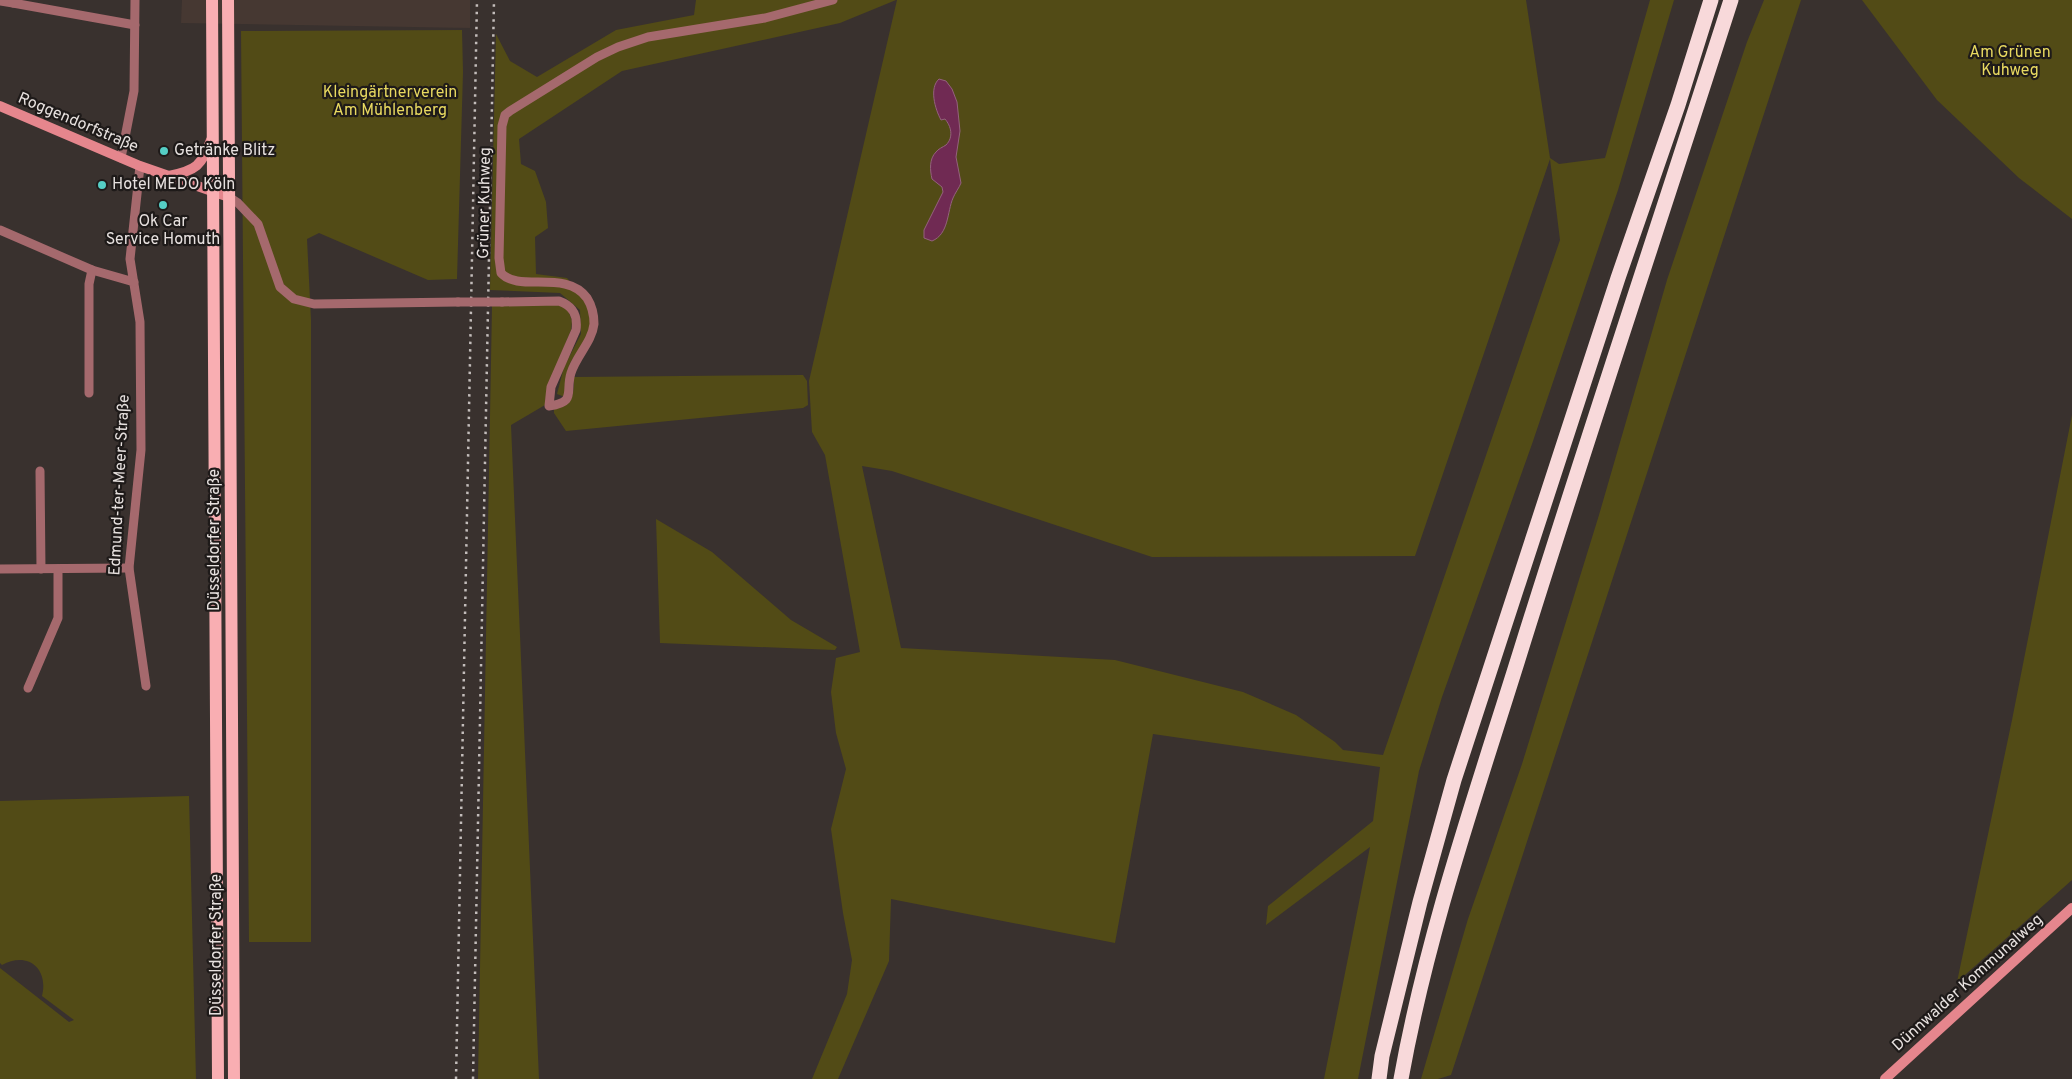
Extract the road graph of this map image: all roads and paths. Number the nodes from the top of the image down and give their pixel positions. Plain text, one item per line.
1 (135, 0) edge
2 (212, 0) edge
3 (228, 0) edge
4 (833, 0) edge
5 (1711, 0) edge
6 (1731, 0) edge
7 (0, 1) edge
8 (14, 1) edge
9 (135, 25) junction
10 (0, 106) edge
11 (212, 136) junction
12 (121, 158) junction
13 (140, 166) junction
14 (168, 176) junction
15 (212, 191) junction
16 (229, 197) junction
17 (0, 230) edge
18 (92, 270) junction
19 (134, 282) junction
20 (89, 393) dead end
21 (40, 471) dead end
22 (129, 568) junction
23 (0, 569) edge
24 (41, 569) junction
25 (58, 569) junction
26 (146, 686) dead end
27 (28, 688) dead end
28 (2072, 908) edge
29 (218, 1079) edge
30 (234, 1079) edge
31 (1379, 1079) edge
32 (1402, 1079) edge
33 (1885, 1079) edge

1 - 9 street
2 - 11 main road, Düsseldorfer Straße
3 - 16 main road, Düsseldorfer Straße
4 - 16 street, Grüner Kuhweg, bridge
5 - 31 highway
6 - 32 highway
7 - 8 street
8 - 9 street
9 - 12 street
10 - 12 street, Roggendorfstraße
11 - 14 street
11 - 15 main road, Düsseldorfer Straße
12 - 13 street, Roggendorfstraße
13 - 14 street, Roggendorfstraße
13 - 19 street, Edmund-ter-Meer-Straße
14 - 15 street, Roggendorfstraße
15 - 16 street, Roggendorfstraße
15 - 29 main road, Düsseldorfer Straße
16 - 30 main road, Düsseldorfer Straße
17 - 18 street
18 - 19 street
18 - 20 street
19 - 22 street, Edmund-ter-Meer-Straße
21 - 24 street
22 - 25 street
22 - 26 street, Edmund-ter-Meer-Straße
23 - 24 street
24 - 25 street
25 - 27 street
28 - 33 street, Dünnwalder Kommunalweg

